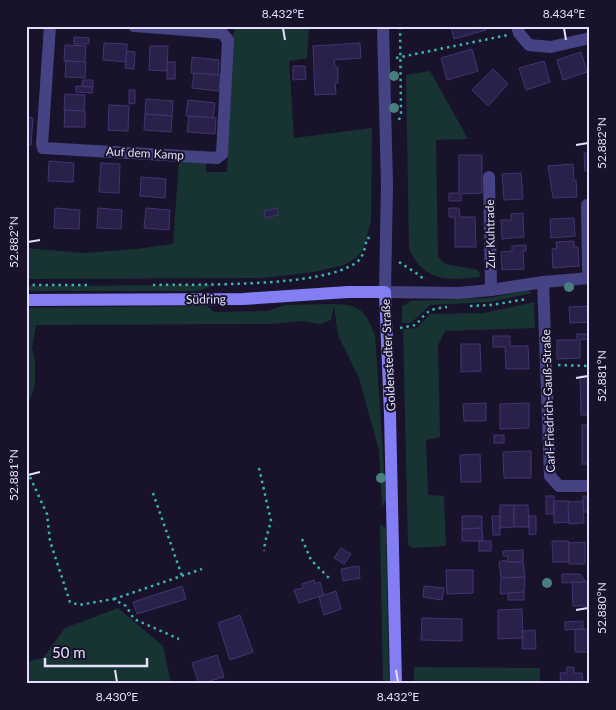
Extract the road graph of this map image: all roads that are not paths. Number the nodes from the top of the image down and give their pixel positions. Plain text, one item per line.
1 (50, 26) edge
2 (134, 26) edge
3 (383, 26) edge
4 (199, 29) edge
5 (518, 30) edge
6 (590, 38) edge
7 (489, 177) dead end
8 (587, 205) dead end
9 (590, 278) edge
10 (543, 282) junction
11 (491, 290) junction
12 (385, 292) junction
13 (26, 300) edge
14 (590, 486) edge
15 (396, 684) edge

1 - 4 street, Auf dem Kamp
2 - 4 street
3 - 12 street, Goldenstedter Straße
5 - 6 street
7 - 11 street, Zur Kuhtrade
8 - 9 street
9 - 10 street
10 - 11 street
10 - 14 street, Carl-Friedrich-Gauß-Straße
11 - 12 street
12 - 13 main road, Südring
12 - 15 main road, Goldenstedter Straße

